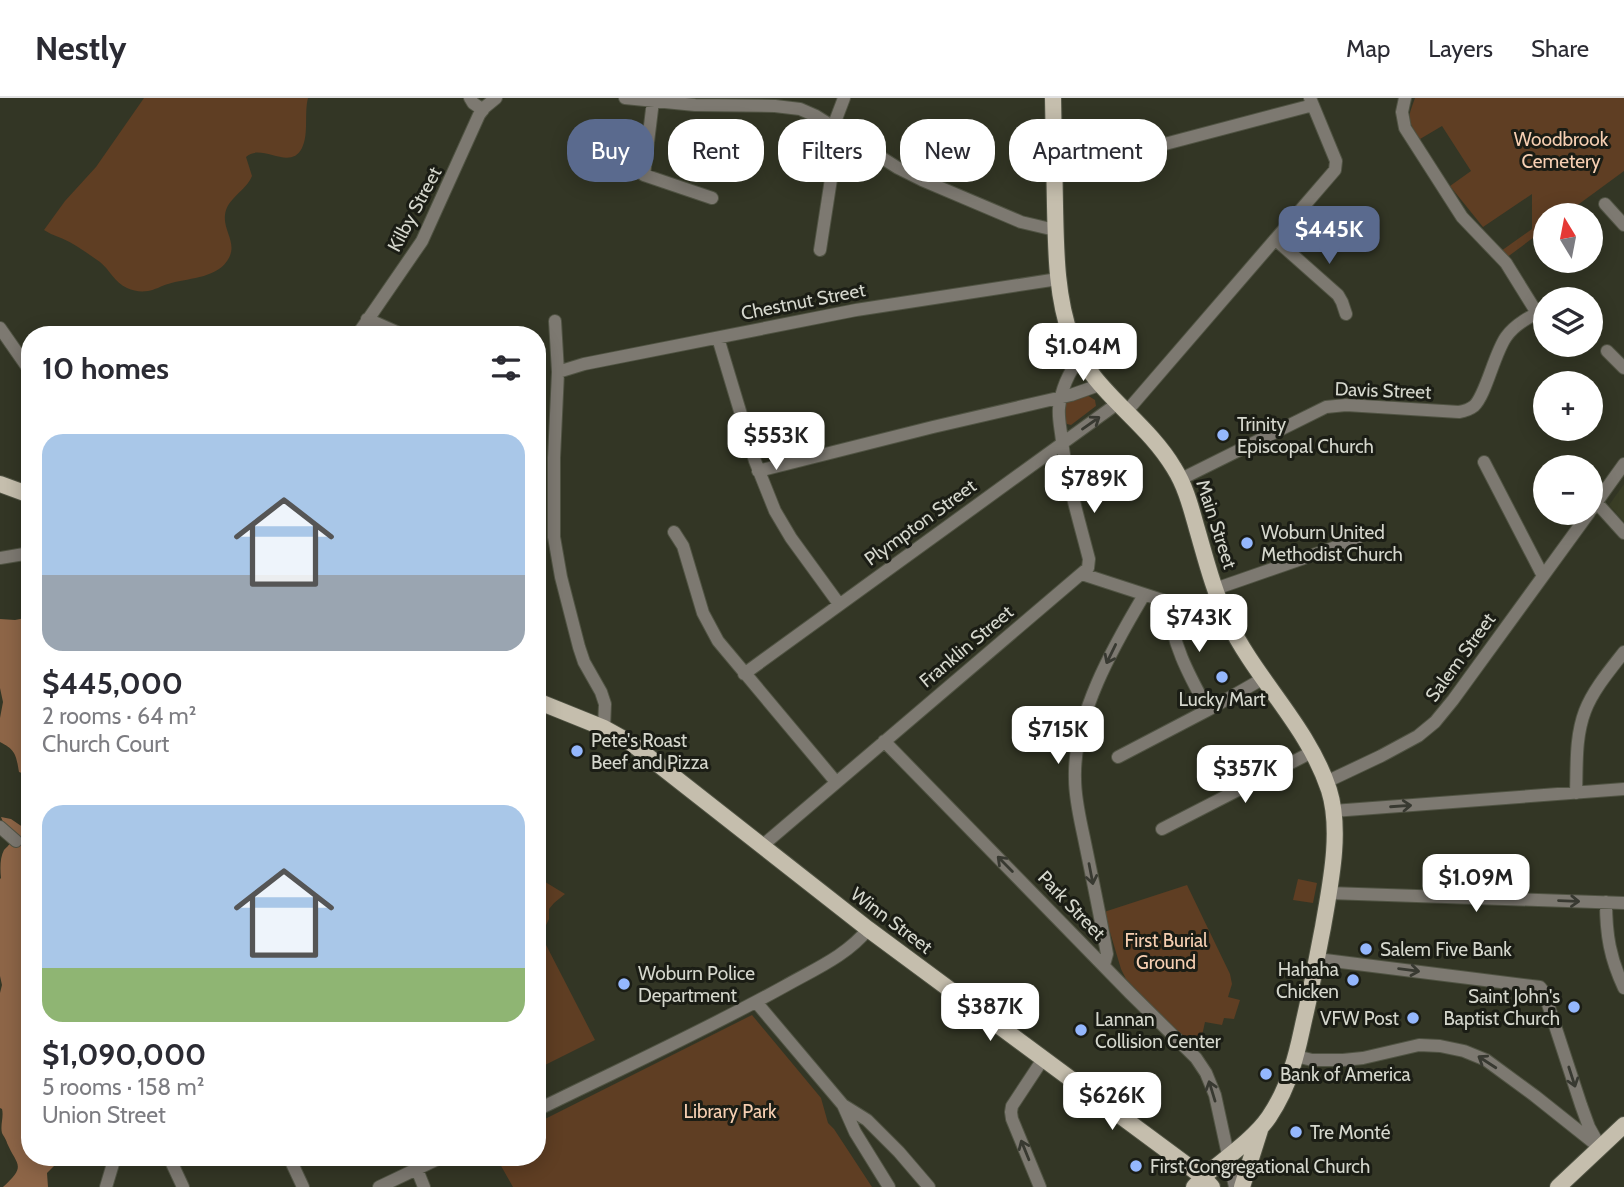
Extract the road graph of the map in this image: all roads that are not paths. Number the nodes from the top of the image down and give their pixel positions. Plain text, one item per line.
1 (470, 98) edge
2 (496, 98) edge
3 (625, 98) edge
4 (844, 98) edge
5 (1053, 98) edge
6 (1405, 98) edge
7 (653, 101) junction
8 (1312, 101) edge
9 (758, 102) edge
10 (483, 110) junction
11 (821, 119) edge
12 (836, 119) edge
13 (1053, 119) edge
14 (1167, 142) edge
15 (886, 160) edge
16 (831, 182) edge
17 (1054, 182) edge
18 (712, 198) dead end
19 (1605, 204) dead end
20 (1624, 225) edge
21 (1055, 230) junction
22 (1276, 240) junction
23 (820, 250) dead end
24 (1058, 279) junction
25 (1533, 300) edge
26 (1346, 314) dead end
27 (1533, 316) edge
28 (367, 319) junction
29 (555, 321) dead end
30 (363, 326) edge
31 (383, 326) edge
32 (0, 328) edge
33 (718, 338) junction
34 (1607, 351) dead end
35 (21, 358) edge
36 (1080, 358) junction
37 (1624, 368) edge
38 (558, 372) junction
39 (1100, 385) junction
40 (1062, 397) junction
41 (1123, 407) junction
42 (1063, 443) junction
43 (1484, 462) dead end
44 (1624, 464) edge
45 (758, 471) junction
46 (1181, 479) junction
47 (0, 484) edge
48 (21, 492) edge
49 (1603, 493) edge
50 (1603, 517) edge
51 (1580, 525) edge
52 (674, 532) dead end
53 (1624, 533) edge
54 (1356, 540) dead end
55 (21, 554) edge
56 (0, 558) edge
57 (1082, 574) junction
58 (1543, 576) junction
59 (1216, 589) junction
60 (1144, 595) junction
61 (1169, 603) junction
62 (839, 604) junction
63 (1225, 613) junction
64 (1624, 652) edge
65 (744, 674) junction
66 (1264, 678) junction
67 (546, 705) edge
68 (1208, 710) junction
69 (604, 728) junction
70 (884, 741) junction
71 (1312, 752) junction
72 (1118, 757) dead end
73 (836, 782) junction
74 (1326, 782) junction
75 (1624, 789) edge
76 (1576, 793) junction
77 (1333, 811) junction
78 (0, 827) edge
79 (1162, 829) dead end
80 (16, 842) dead end
81 (762, 846) junction
82 (1329, 892) junction
83 (1606, 902) junction
84 (1624, 903) edge
85 (868, 929) junction
86 (1317, 959) junction
87 (1104, 965) junction
88 (1624, 988) edge
89 (755, 1002) junction
90 (1296, 1056) junction
91 (1043, 1059) junction
92 (843, 1105) junction
93 (546, 1106) edge
94 (1624, 1125) edge
95 (1261, 1128) junction
96 (1600, 1147) junction
97 (1228, 1157) junction
98 (112, 1166) edge
99 (173, 1166) edge
100 (293, 1166) edge
101 (410, 1166) edge
102 (415, 1166) edge
103 (1203, 1184) edge
104 (106, 1187) edge
105 (183, 1187) edge
106 (303, 1187) edge
107 (379, 1187) edge
108 (424, 1187) edge
109 (889, 1187) edge
110 (929, 1187) edge
111 (1040, 1187) edge
112 (1235, 1187) edge
113 (1242, 1187) edge
114 (1558, 1187) edge

1 - 10 street
2 - 10 street, Kilby Street
3 - 7 street
4 - 12 street
5 - 13 main road, Main Street
6 - 25 street
7 - 9 street
7 - 18 street
8 - 14 street
8 - 22 street, Plympton Street
9 - 11 street
10 - 28 street, Kilby Street
15 - 21 street
16 - 23 street
17 - 21 main road, Main Street
19 - 20 street
21 - 24 main road, Main Street
22 - 26 street
22 - 41 street, Plympton Street
24 - 33 street, Chestnut Street
24 - 36 main road, Main Street
27 - 46 street, Davis Street
28 - 30 street, Kilby Street
28 - 31 street
29 - 38 street
32 - 35 street
33 - 38 street, Chestnut Street
33 - 45 street
34 - 37 street
36 - 39 main road, Main Street
36 - 40 street
38 - 69 street
39 - 40 street
39 - 41 main road, Main Street
40 - 42 street
40 - 45 street
42 -> 41 street, Plympton Street
41 - 46 main road, Main Street
42 - 57 street
42 - 62 street, Plympton Street
43 - 58 street
44 - 49 street, Salem Street
45 - 62 street
46 - 59 main road, Main Street
47 - 48 main road
50 - 53 street
51 - 58 street, Salem Street
52 - 65 street
54 - 59 street
55 - 56 street
57 - 60 street
57 - 70 street, Franklin Street
58 - 74 street, Salem Street
59 - 63 main road, Main Street
60 - 61 street
60 -> 87 street
61 - 63 street
61 - 68 street
62 - 65 street, Plympton Street
63 - 66 main road, Main Street
64 - 76 street
65 - 73 street
66 - 68 street
66 - 71 main road, Main Street
67 - 69 main road, Winn Street
68 - 72 street
69 - 81 main road, Winn Street
70 - 73 street, Franklin Street
87 -> 70 street, Park Street
71 - 74 main road, Main Street
71 - 79 street
73 - 81 street, Franklin Street
74 - 77 main road, Main Street
75 - 76 street
77 -> 76 street
77 - 82 main road, Main Street
78 - 80 street
81 - 85 main road, Winn Street
82 -> 83 street
82 - 86 main road, Main Street
83 - 84 street
83 - 88 street
85 - 89 street
85 - 91 main road, Winn Street
86 - 90 main road, Main Street
86 -> 96 street
97 -> 87 street, Park Street
89 - 92 street
89 - 93 street
90 - 95 main road, Main Street
96 -> 90 street
91 - 103 main road, Winn Street
111 -> 91 street
92 - 109 street
92 - 110 street
94 - 96 main road
95 - 97 main road, Main Street
95 - 113 main road, Main Street
96 - 114 main road
97 - 103 main road, Main Street
97 - 112 street, Park Street
98 - 104 street
99 - 105 street
100 - 106 street
101 - 107 street
102 - 108 street

